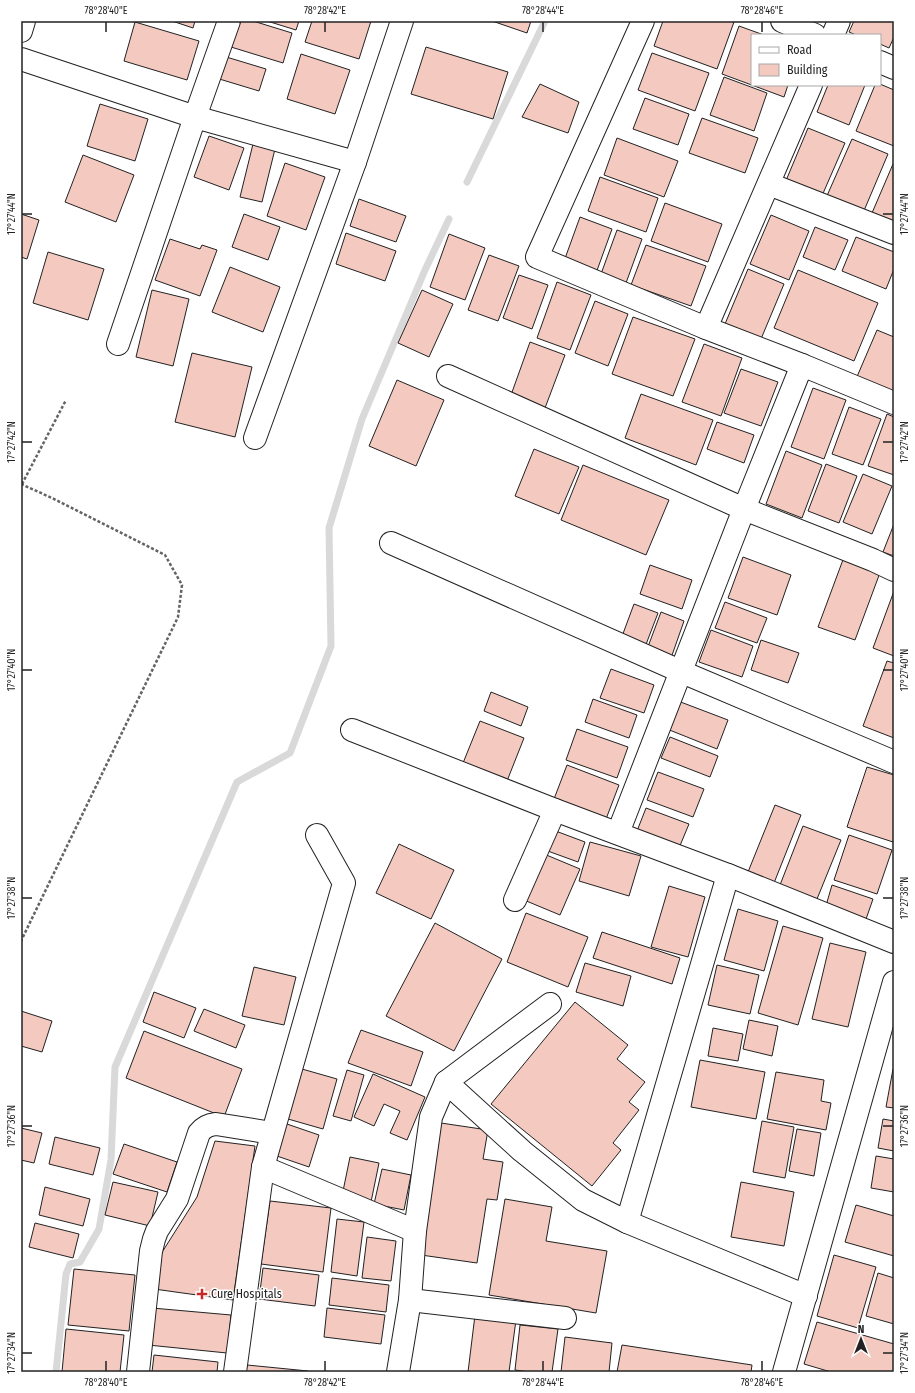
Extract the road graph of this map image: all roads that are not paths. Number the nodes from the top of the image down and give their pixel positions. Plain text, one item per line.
1 (24, 21) edge
2 (229, 21) edge
3 (402, 21) edge
4 (643, 21) edge
5 (782, 21) edge
6 (840, 21) edge
7 (21, 31) edge
8 (813, 34) edge
9 (834, 34) edge
10 (21, 59) edge
11 (881, 62) edge
12 (894, 68) edge
13 (811, 86) edge
14 (195, 117) junction
15 (355, 162) junction
16 (768, 184) junction
17 (894, 233) edge
18 (706, 328) junction
19 (118, 344) dead end
20 (802, 365) junction
21 (448, 376) dead end
22 (894, 403) edge
23 (256, 438) dead end
24 (744, 509) junction
25 (390, 543) dead end
26 (894, 570) edge
27 (682, 672) junction
28 (352, 730) dead end
29 (894, 762) edge
30 (555, 810) junction
31 (618, 833) junction
32 (317, 835) dead end
33 (728, 875) junction
34 (515, 900) dead end
35 (894, 942) edge
36 (894, 982) edge
37 (550, 1004) dead end
38 (446, 1082) junction
39 (272, 1133) junction
40 (263, 1167) junction
41 (627, 1222) junction
42 (415, 1231) junction
43 (806, 1296) junction
44 (410, 1300) junction
45 (565, 1318) dead end
46 (138, 1372) edge
47 (236, 1372) edge
48 (398, 1372) edge
49 (784, 1372) edge

1 - 7 street
2 - 14 street
3 - 15 street
4 - 18 street
5 - 8 street
6 - 9 street
10 - 14 street
11 - 12 street
13 - 16 street
14 - 15 street
14 - 19 street
15 - 23 street
16 - 17 street
16 - 18 street
18 - 20 street
20 - 22 street
20 - 24 street
21 - 24 street
24 - 26 street
24 - 27 street
25 - 27 street
27 - 29 street
27 - 31 street
28 - 30 street
30 - 31 street
30 - 34 street
31 - 33 street
32 - 39 street
33 - 35 street
33 - 41 street
36 - 43 street
37 - 38 street
38 - 41 street
38 - 42 street
39 - 40 street
39 - 46 street
40 - 42 street
40 - 47 street
41 - 43 street
42 - 44 street
43 - 49 street
44 - 45 street
44 - 48 street

